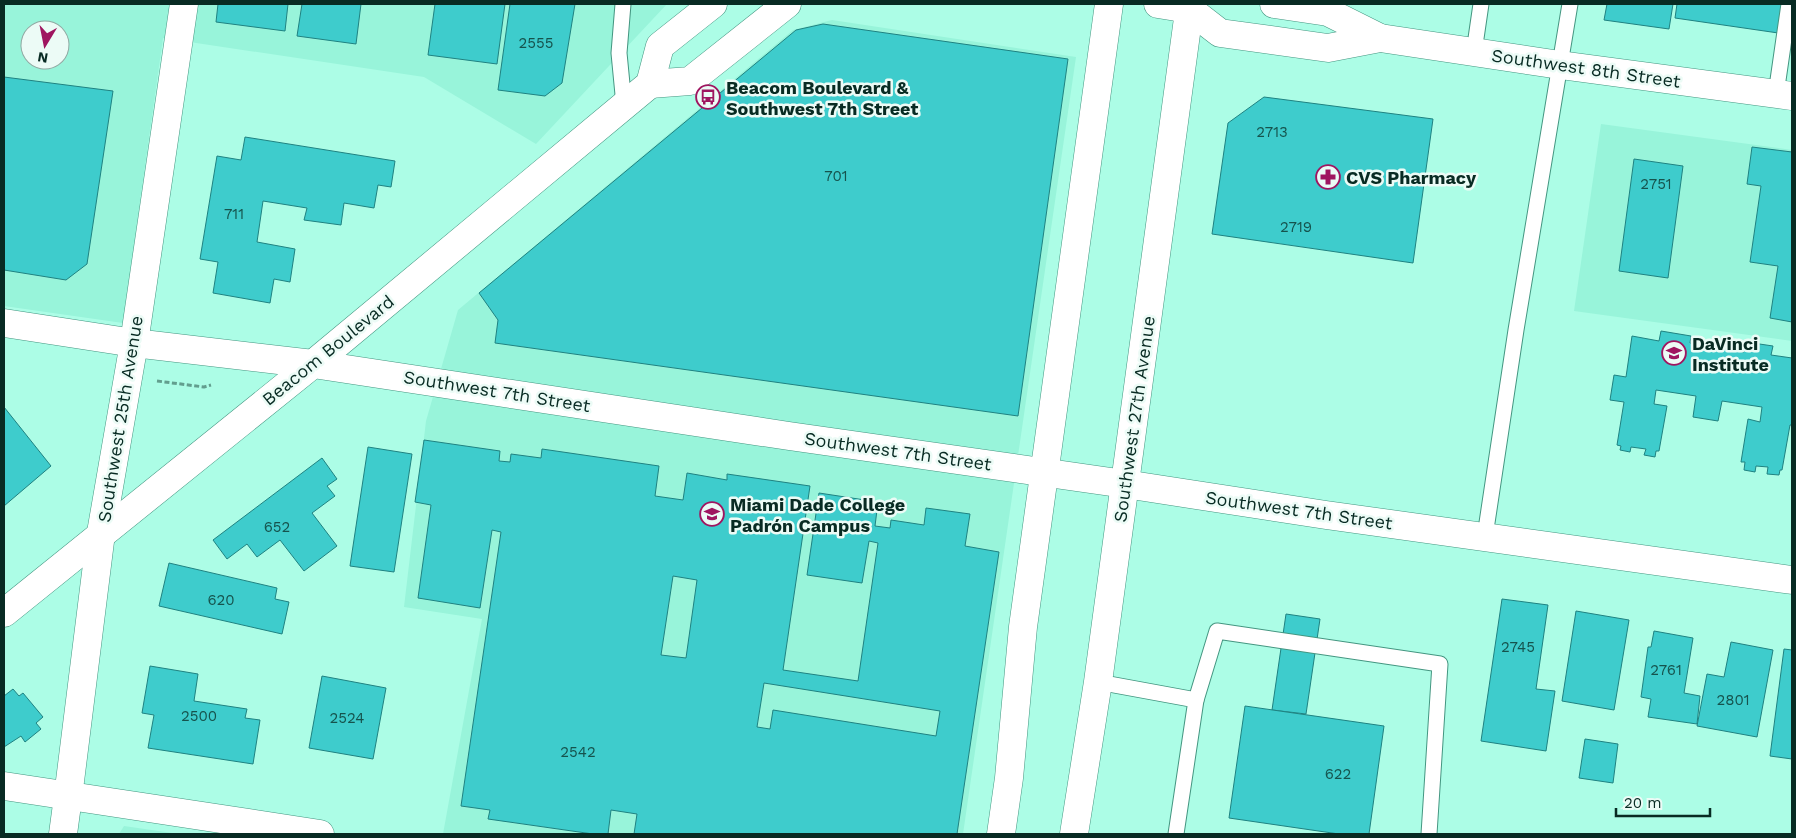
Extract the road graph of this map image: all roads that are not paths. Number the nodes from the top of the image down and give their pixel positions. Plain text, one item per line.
1 (184, 4) edge
2 (622, 4) edge
3 (713, 4) edge
4 (787, 4) edge
5 (1110, 4) edge
6 (1158, 4) edge
7 (1274, 4) edge
8 (1481, 4) edge
9 (1570, 4) edge
10 (1789, 4) edge
11 (1195, 6) edge
12 (1380, 38) junction
13 (1474, 52) junction
14 (1560, 65) junction
15 (650, 84) junction
16 (1784, 95) edge
17 (624, 105) junction
18 (4, 323) edge
19 (134, 343) junction
20 (313, 364) junction
21 (1044, 472) junction
22 (1125, 484) junction
23 (102, 533) junction
24 (1485, 536) junction
25 (1792, 580) edge
26 (4, 613) edge
27 (1098, 682) junction
28 (1196, 700) junction
29 (4, 786) edge
30 (68, 797) junction
31 (236, 828) edge
32 (63, 834) edge
33 (320, 834) edge
34 (1002, 834) edge
35 (1074, 834) edge
36 (1176, 834) edge
37 (1430, 834) edge

1 - 19 main road, Southwest 25th Avenue
2 - 17 lane
3 - 15 main road
4 - 15 main road
5 - 21 main road
6 - 11 main road, Southwest 8th Street
7 - 12 main road, Southwest 8th Street
8 - 13 lane
9 - 14 lane
10 - 16 lane
11 - 12 main road, Southwest 8th Street
11 - 22 main road, Southwest 27th Avenue
12 - 13 main road, Southwest 8th Street
13 - 14 main road, Southwest 8th Street
14 - 16 main road, Southwest 8th Street
14 - 24 lane
15 - 17 main road, Beacom Boulevard
17 - 20 main road, Beacom Boulevard
18 - 19 main road, Southwest 7th Street
19 - 20 main road, Southwest 7th Street
19 - 23 main road, Southwest 25th Avenue
20 - 21 main road, Southwest 7th Street
20 - 23 main road, Beacom Boulevard
21 - 22 main road, Southwest 7th Street
21 - 34 main road
22 - 24 main road, Southwest 7th Street
22 - 27 main road, Southwest 27th Avenue
23 - 26 main road, Beacom Boulevard
23 - 30 main road, Southwest 25th Avenue
24 - 25 main road, Southwest 7th Street
27 - 28 lane
27 - 35 main road, Southwest 27th Avenue
28 - 36 lane
28 - 37 lane
29 - 30 main road
30 - 31 main road
30 - 32 main road, Southwest 25th Avenue
31 - 33 main road

